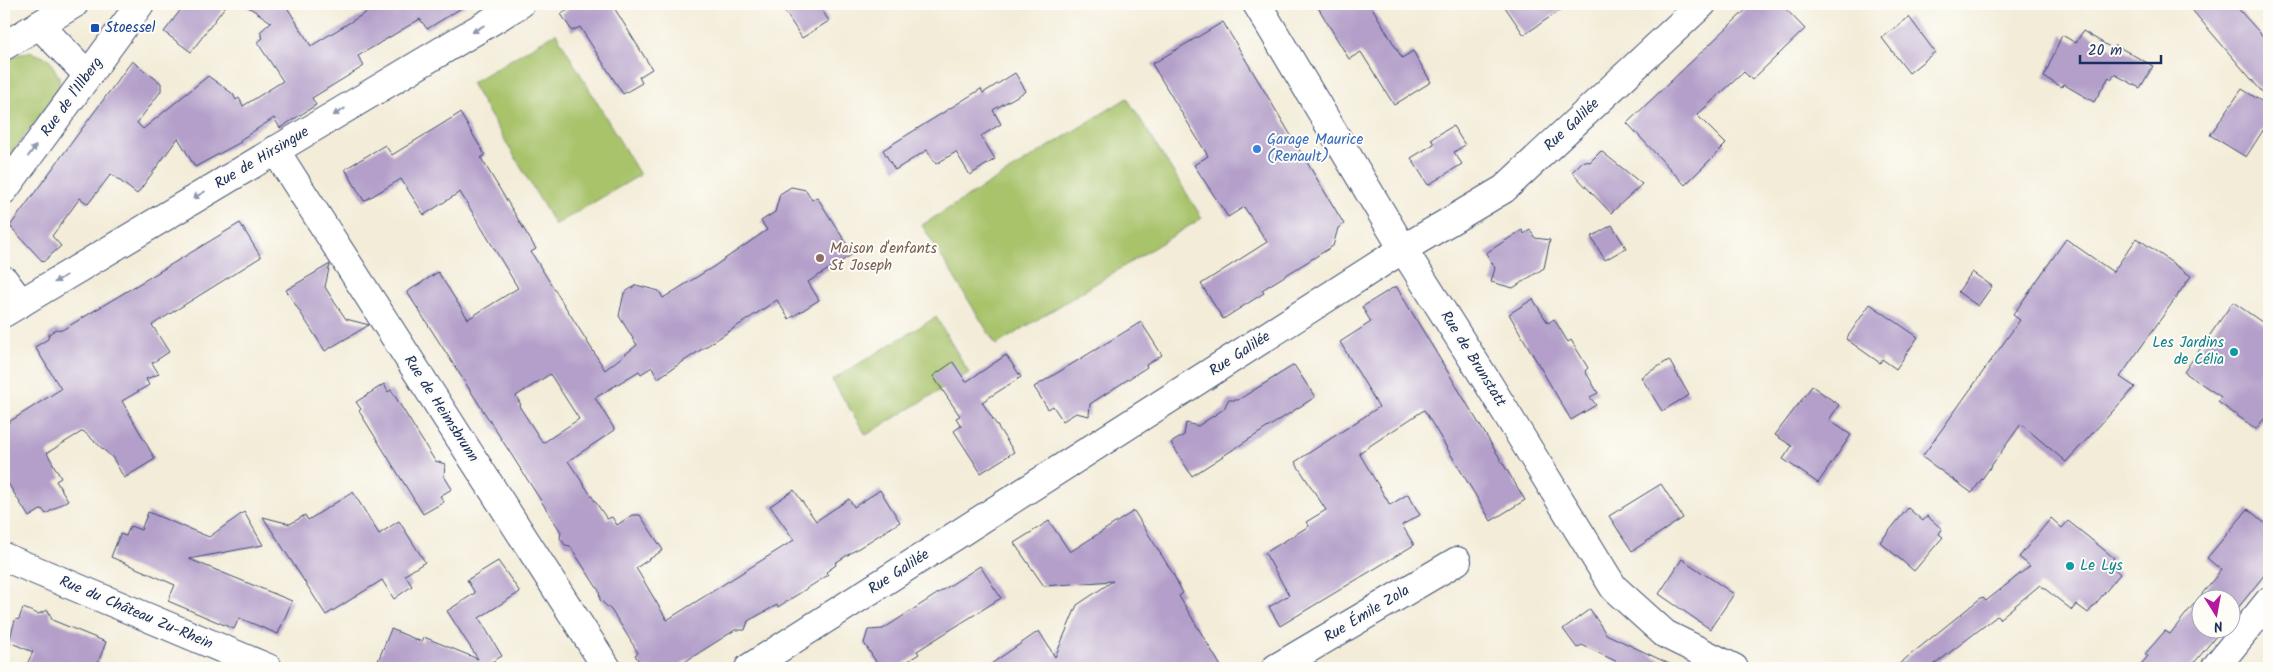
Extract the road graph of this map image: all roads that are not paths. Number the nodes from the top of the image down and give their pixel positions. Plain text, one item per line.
1 (74, 4) edge
2 (140, 4) edge
3 (520, 4) edge
4 (1257, 4) edge
5 (1702, 4) edge
6 (39, 25) junction
7 (4, 46) edge
8 (88, 75) junction
9 (274, 150) junction
10 (4, 190) edge
11 (1403, 249) junction
12 (4, 280) edge
13 (12, 308) edge
14 (4, 557) edge
15 (1457, 561) dead end
16 (2269, 601) edge
17 (268, 668) edge
18 (607, 668) edge
19 (749, 668) edge
20 (1276, 668) edge
21 (1734, 668) edge
22 (2214, 668) edge

1 - 6 street
2 - 8 street, Rue de l'Illberg
3 -> 9 street, Rue de Hirsingue
4 - 11 street, Rue de Brunstatt
5 - 11 street, Rue Galilée
6 - 7 street
6 - 8 street
10 -> 8 street, Rue de l'Illberg
9 -> 13 street, Rue de Hirsingue
9 - 18 street, Rue de Heimsbrunn
11 - 19 street, Rue Galilée
11 - 21 street, Rue de Brunstatt
12 - 13 street
14 - 17 street, Rue du Château Zu-Rhein
15 - 20 street, Rue Émile Zola
16 - 22 street

